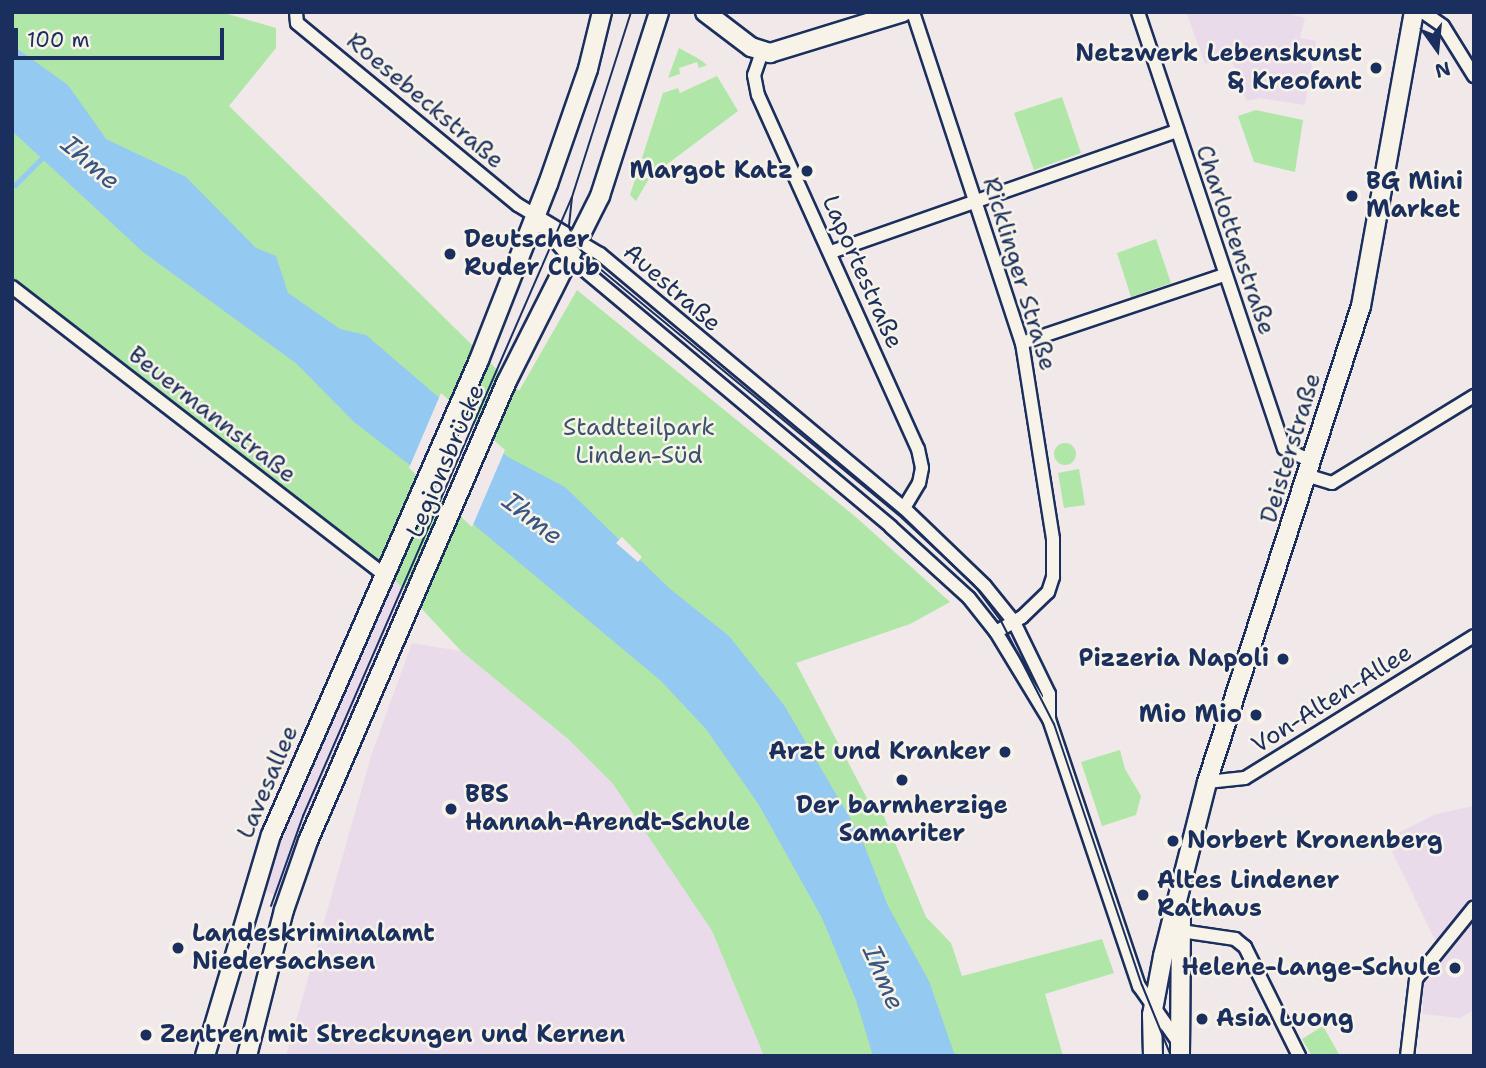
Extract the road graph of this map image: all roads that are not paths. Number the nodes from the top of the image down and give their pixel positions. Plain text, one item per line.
1 (296, 12) edge
2 (602, 12) edge
3 (659, 12) edge
4 (705, 12) edge
5 (903, 12) edge
6 (913, 12) edge
7 (1138, 12) edge
8 (1413, 12) edge
9 (1423, 12) edge
10 (762, 52) junction
11 (1474, 76) edge
12 (1177, 131) junction
13 (975, 200) junction
14 (535, 218) junction
15 (575, 250) junction
16 (831, 252) junction
17 (1224, 275) junction
18 (12, 287) edge
19 (1022, 343) junction
20 (1474, 396) edge
21 (1311, 469) junction
22 (904, 508) junction
23 (403, 537) joint
24 (386, 576) junction
25 (1014, 622) junction
26 (996, 632) junction
27 (1474, 636) edge
28 (1049, 719) junction
29 (1207, 782) junction
30 (1181, 890) junction
31 (1474, 908) edge
32 (1181, 931) junction
33 (1154, 1009) junction
34 (1180, 1049) edge
35 (205, 1056) edge
36 (247, 1056) edge
37 (1153, 1056) edge
38 (1299, 1056) edge
39 (1407, 1056) edge

1 - 14 street, Roesebeckstraße
2 - 14 main road
3 - 15 main road
4 - 10 main road
5 - 10 main road
6 - 13 street, Ricklinger Straße
7 - 12 street, Charlottenstraße
8 - 21 main road, Deisterstraße
9 - 11 street
10 - 16 street, Laportestraße
12 - 13 street
12 - 17 street, Charlottenstraße
13 - 16 street
13 - 19 street, Ricklinger Straße
14 - 15 street, Auestraße
14 - 15 street, Auestraße
14 - 23 main road, Legionsbrücke
15 - 22 street, Auestraße
15 - 26 street, Auestraße
15 - 36 main road, Legionsbrücke
16 - 22 street, Laportestraße
17 - 19 street
17 - 21 street, Charlottenstraße
18 - 24 street, Beuermannstraße
19 - 25 street, Ricklinger Straße
20 - 21 street
21 - 29 main road, Deisterstraße
22 - 25 street, Auestraße
23 - 24 main road, Lavesallee
24 - 35 main road, Lavesallee
25 - 26 street, Ricklinger Straße
25 - 28 street
26 - 28 street
27 - 29 street, Von-Alten-Allee
28 - 33 street
29 - 30 main road, Deisterstraße
30 - 32 main road, Deisterstraße
30 - 33 main road, Deisterstraße
31 - 39 street
32 - 34 main road, Deisterstraße
32 - 38 street
33 - 34 street
33 - 37 main road, Deisterstraße

